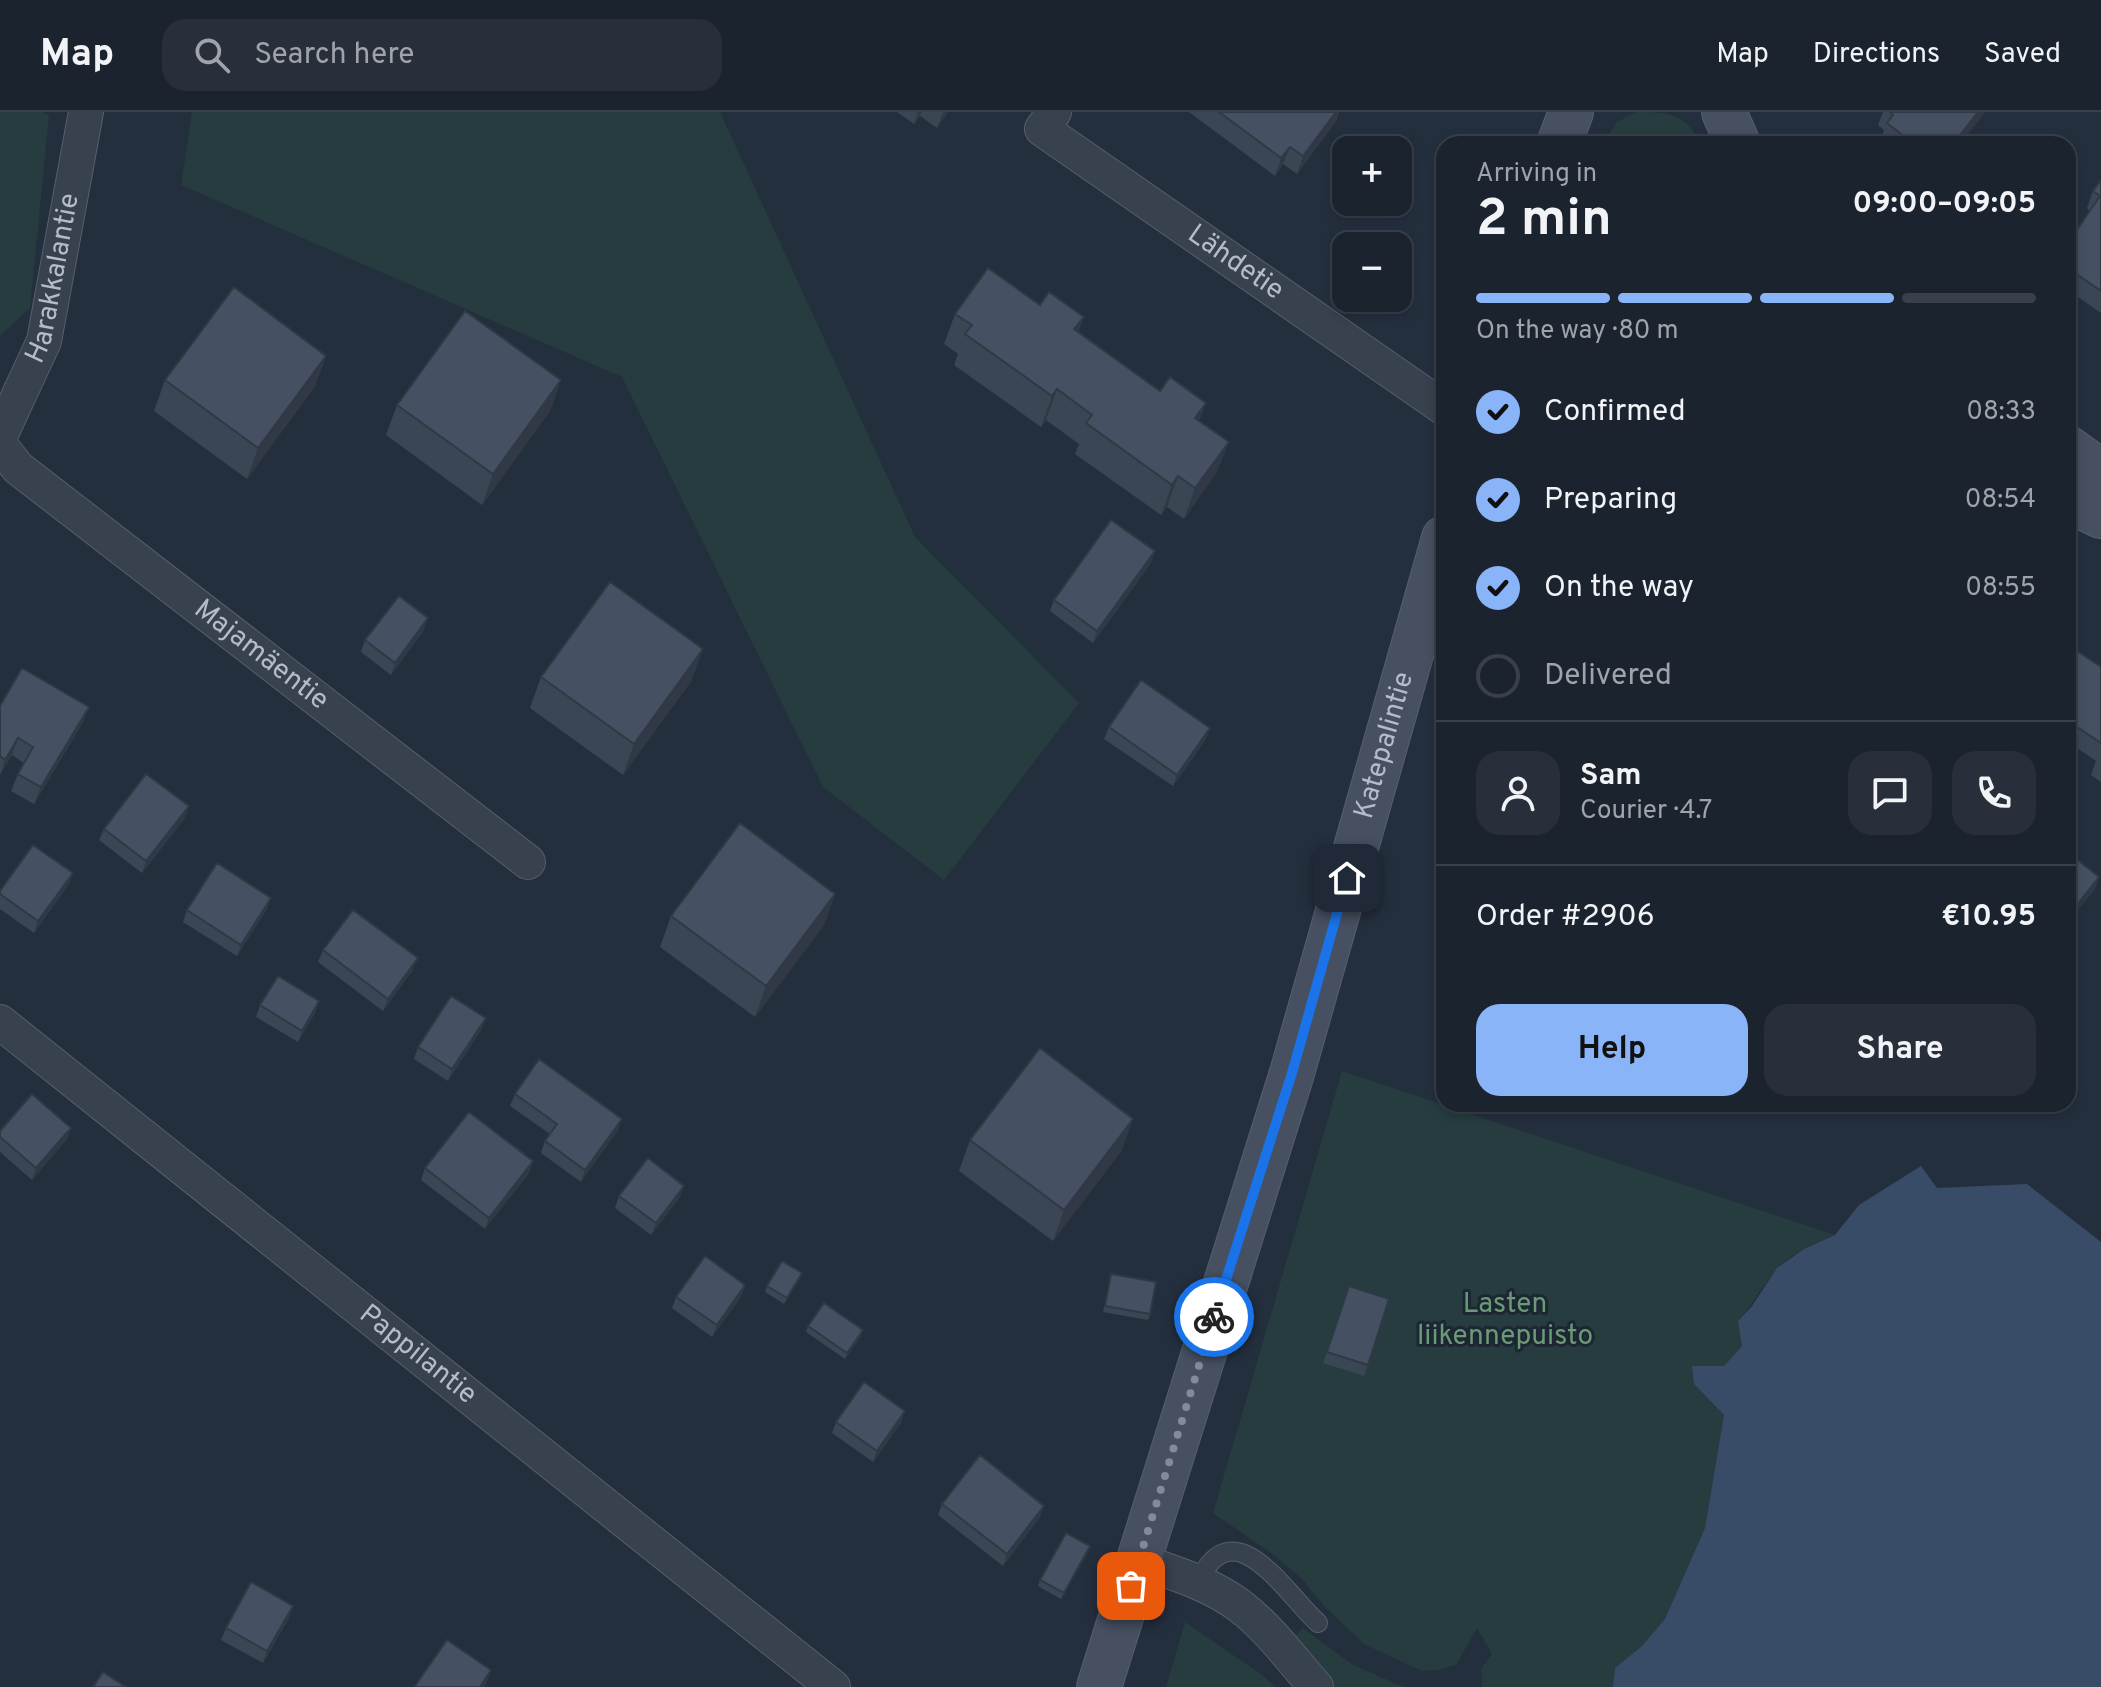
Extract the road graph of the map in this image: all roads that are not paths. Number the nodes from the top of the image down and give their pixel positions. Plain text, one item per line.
1 (86, 112) edge
2 (1054, 112) edge
3 (1436, 402) edge
4 (0, 436) edge
5 (0, 445) edge
6 (2076, 454) edge
7 (2101, 472) edge
8 (2076, 504) edge
9 (2101, 516) edge
10 (1436, 572) edge
11 (528, 862) dead end
12 (0, 1022) edge
13 (1139, 1561) junction
14 (1198, 1583) junction
15 (1318, 1623) dead end
16 (833, 1687) edge
17 (1099, 1687) edge
18 (1316, 1687) edge

1 - 4 street, Harakkalantie
2 - 3 street, Lähdetie
5 - 11 street, Majamäentie
6 - 7 street
8 - 9 street
10 - 13 street, Katepalintie
12 - 16 street, Pappilantie
13 - 14 street
13 - 17 street, Katepalintie
14 - 15 lane
14 - 18 street

